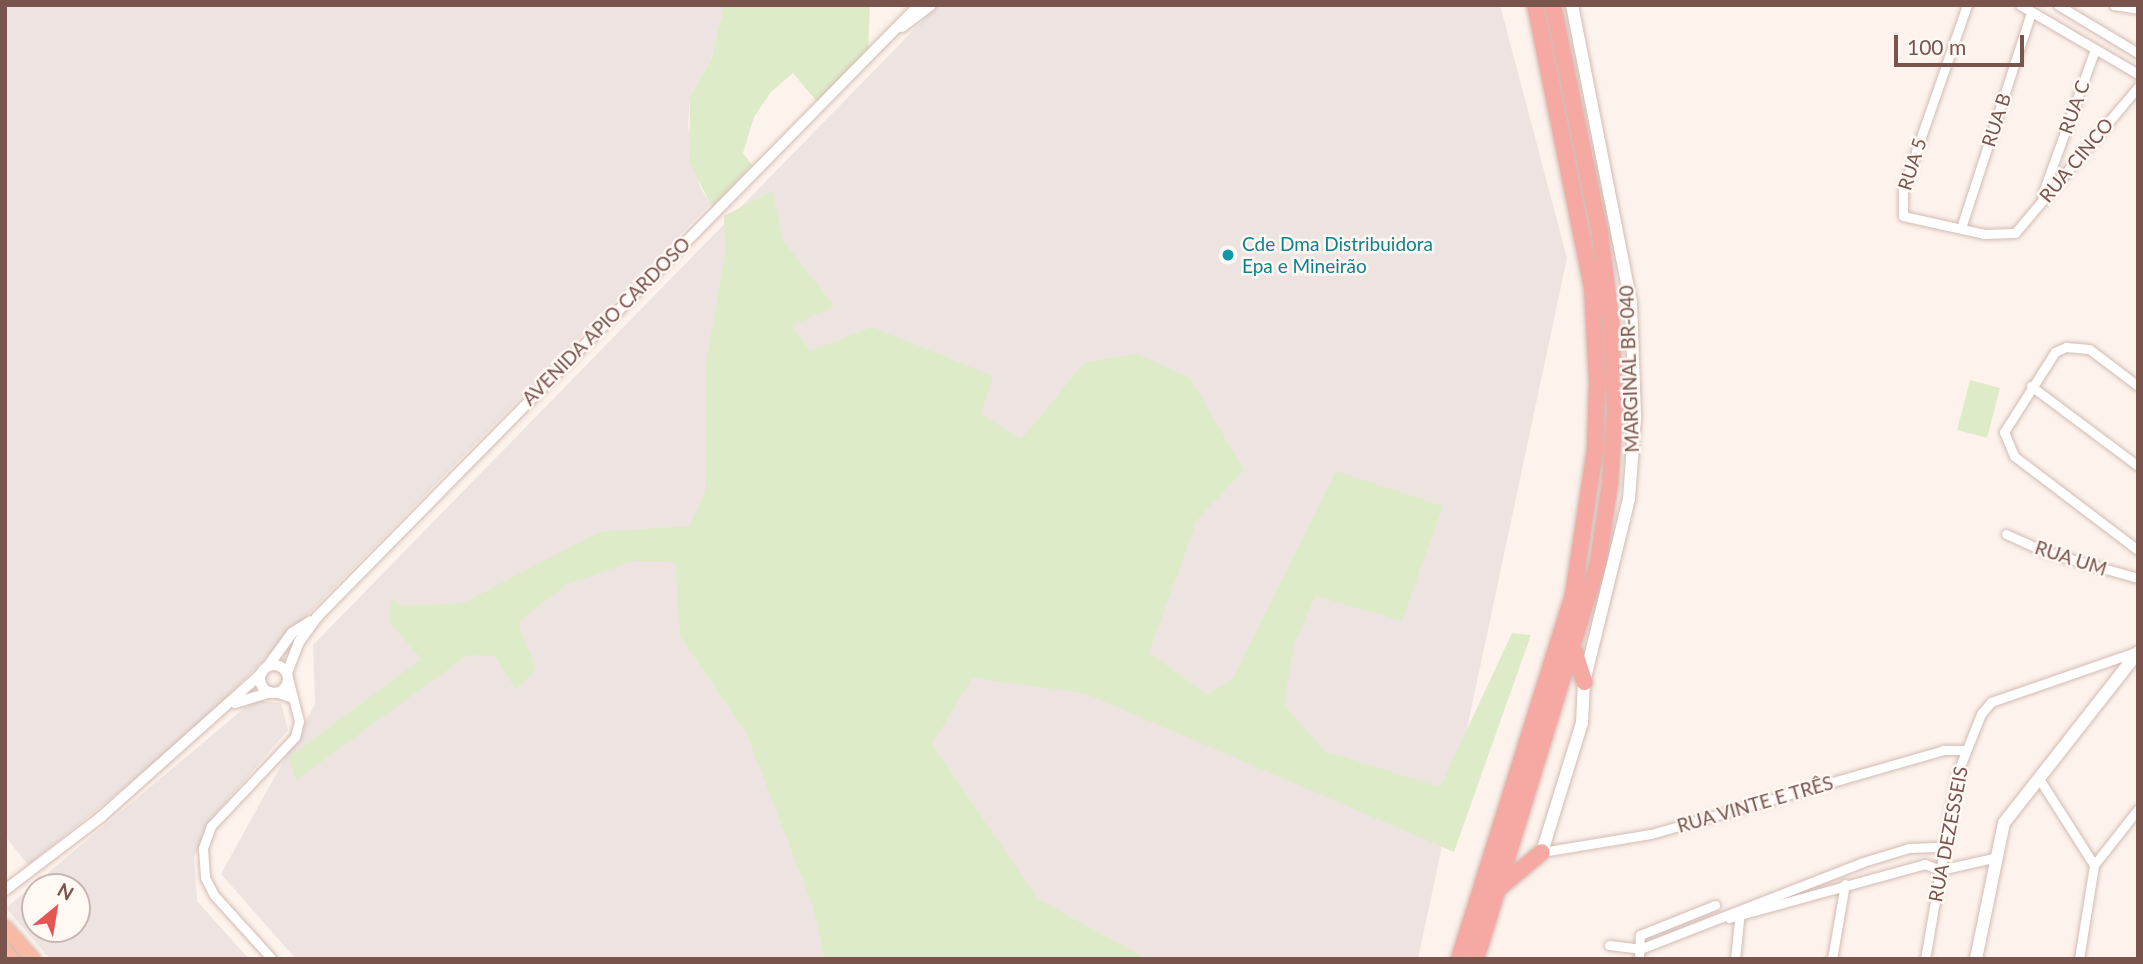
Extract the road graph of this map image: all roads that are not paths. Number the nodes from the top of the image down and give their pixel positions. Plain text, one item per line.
1 (919, 5) edge
2 (931, 5) edge
3 (1535, 5) edge
4 (1572, 5) edge
5 (1967, 5) edge
6 (2020, 5) edge
7 (2058, 5) edge
8 (2114, 5) edge
9 (1553, 6) edge
10 (2138, 9) edge
11 (2031, 12) junction
12 (900, 29) junction
13 (2095, 49) junction
14 (2138, 53) edge
15 (2138, 74) edge
16 (2138, 87) edge
17 (2039, 204) junction
18 (1961, 229) junction
19 (2015, 233) joint
20 (2031, 386) junction
21 (2138, 386) edge
22 (2138, 466) edge
23 (2006, 534) dead end
24 (2138, 550) edge
25 (2138, 578) edge
26 (317, 617) junction
27 (1572, 644) junction
28 (2138, 651) edge
29 (265, 670) junction
30 (287, 676) junction
31 (1584, 682) junction
32 (273, 692) junction
33 (292, 698) junction
34 (229, 706) junction
35 (1966, 750) junction
36 (2038, 777) junction
37 (2138, 809) edge
38 (1943, 847) junction
39 (1542, 852) junction
40 (1993, 858) junction
41 (2094, 865) junction
42 (1940, 870) junction
43 (1845, 884) junction
44 (1498, 889) junction
45 (5, 890) edge
46 (1715, 905) dead end
47 (1741, 913) junction
48 (5, 927) edge
49 (1609, 944) dead end
50 (5, 951) edge
51 (1639, 954) edge
52 (12, 959) edge
53 (33, 959) edge
54 (272, 959) edge
55 (1459, 959) edge
56 (1476, 959) edge
57 (1735, 959) edge
58 (1832, 959) edge
59 (1925, 959) edge
60 (1976, 959) edge
61 (2078, 959) edge

1 - 12 street, AVENIDA APIO CARDOSO
2 - 12 street, AVENIDA APIO CARDOSO
3 - 55 highway
4 - 31 main road, MARGINAL BR-040
5 - 18 street, RUA 5
6 - 11 street
7 - 14 street
8 - 10 street
9 - 27 highway
11 - 13 street
11 - 18 street, RUA B
12 - 26 street, AVENIDA APIO CARDOSO
13 - 15 street
13 - 17 street, RUA C
16 - 17 street, RUA CINCO
17 - 19 street, RUA CINCO
18 - 19 street, RUA 5
20 - 21 street
20 - 22 street
20 - 24 street
23 - 25 street, RUA UM
26 - 29 street, AVENIDA APIO CARDOSO
26 - 30 street, AVENIDA APIO CARDOSO
27 - 31 highway
27 - 44 highway
28 - 35 street, RUA DEZESSEIS
28 - 36 main road
29 - 30 street
29 - 32 street
29 - 34 street, AVENIDA APIO CARDOSO
30 - 32 street
30 - 33 street
31 - 39 main road, MARGINAL BR-040
32 - 33 street
32 - 34 street, AVENIDA APIO CARDOSO
33 - 54 street
34 - 45 street, AVENIDA APIO CARDOSO
35 - 38 street, RUA DEZESSEIS
35 - 39 street, RUA VINTE E TRÊS
36 - 40 main road
36 - 41 street
37 - 41 street
38 - 42 street, RUA DEZESSEIS
38 - 47 street
39 - 44 highway
40 - 42 street
40 - 60 main road
41 - 61 street
42 - 43 street
42 - 59 street, RUA DEZESSEIS
43 - 47 street
43 - 58 street
44 - 56 highway
46 - 51 street
47 - 51 street
47 - 57 street
48 - 53 highway
49 - 51 street
50 - 52 highway

